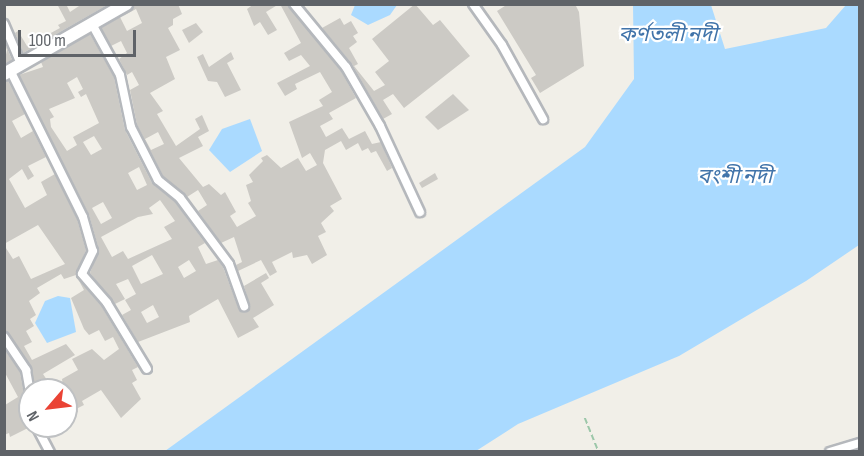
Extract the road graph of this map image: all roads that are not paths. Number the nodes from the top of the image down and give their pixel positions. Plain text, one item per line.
1 (294, 4) edge
2 (473, 4) edge
3 (122, 5) edge
4 (4, 24) edge
5 (92, 24) junction
6 (12, 69) edge
7 (543, 119) dead end
8 (420, 212) dead end
9 (244, 306) dead end
10 (4, 337) edge
11 (147, 369) dead end
12 (27, 378) edge
13 (42, 438) edge
14 (860, 443) edge
15 (50, 452) edge
16 (830, 452) edge

1 - 8 street
2 - 7 street
3 - 5 street
4 - 6 street
5 - 6 street
5 - 9 street
6 - 11 street
10 - 12 street
13 - 15 street
14 - 16 street

